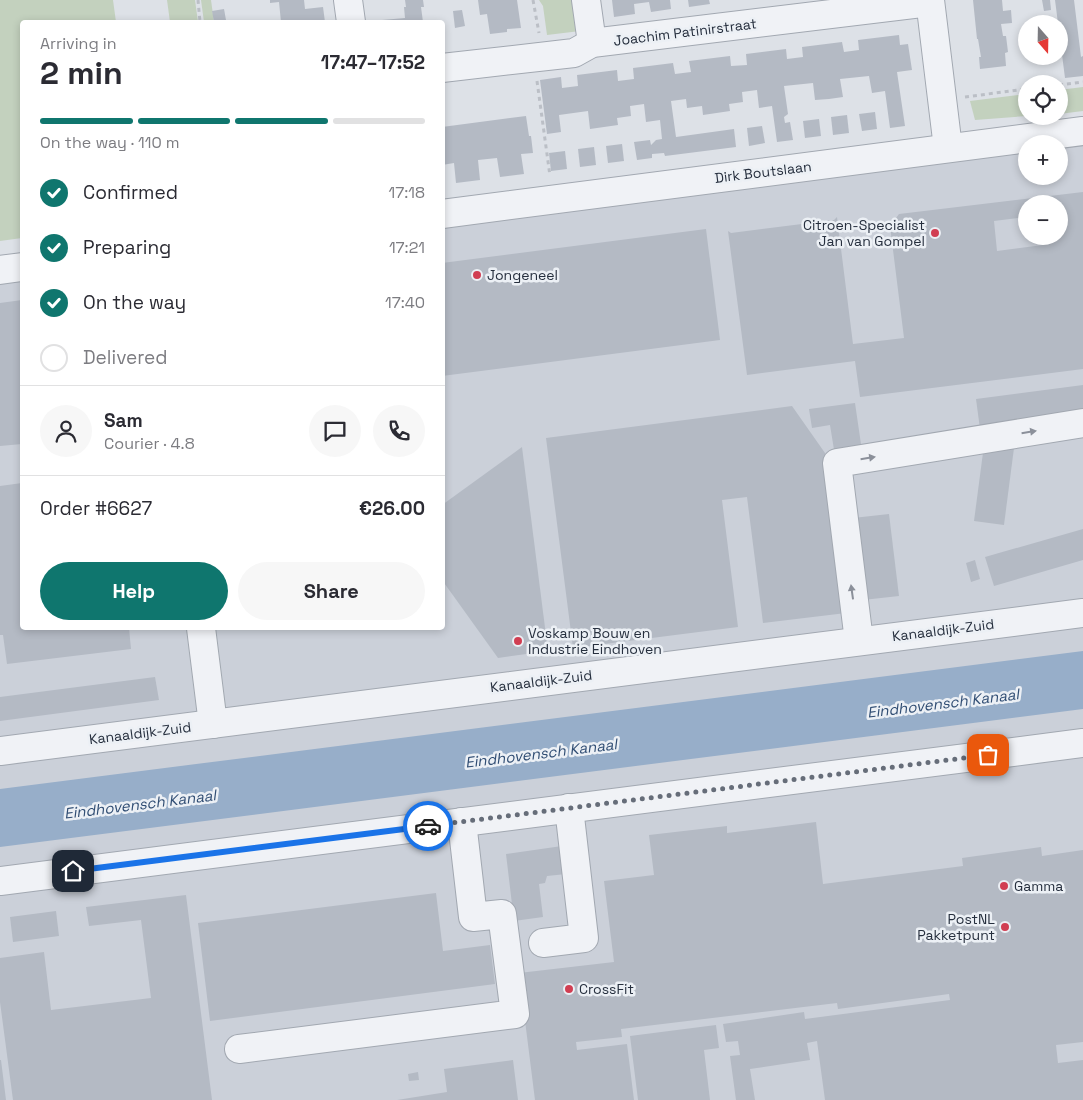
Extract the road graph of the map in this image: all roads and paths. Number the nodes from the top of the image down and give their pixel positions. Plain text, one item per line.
1 (198, 0) edge
2 (348, 0) edge
3 (534, 0) edge
4 (586, 0) edge
5 (930, 1) edge
6 (200, 20) edge
7 (351, 20) edge
8 (592, 43) junction
9 (534, 57) junction
10 (445, 68) edge
11 (1083, 82) edge
12 (1068, 84) edge
13 (1018, 90) edge
14 (942, 100) junction
15 (1083, 131) edge
16 (948, 148) junction
17 (553, 199) junction
18 (445, 214) edge
19 (20, 267) edge
20 (0, 270) edge
21 (1083, 423) edge
22 (1083, 612) edge
23 (201, 630) edge
24 (859, 641) junction
25 (213, 724) junction
26 (1083, 743) edge
27 (0, 751) edge
28 (569, 808) junction
29 (462, 822) junction
30 (0, 881) edge
31 (543, 942) dead end
32 (239, 1049) dead end

1 - 6 path
2 - 7 street
3 - 9 path
4 - 8 street
5 - 8 street, Joachim Patinirstraat
5 - 14 street
8 - 9 street, Joachim Patinirstraat
9 - 10 street, Joachim Patinirstraat
9 - 17 path
11 - 12 path
13 - 14 path
14 - 16 street
15 - 16 street, Dirk Boutslaan
16 - 17 street, Dirk Boutslaan
17 - 18 street, Dirk Boutslaan
19 - 20 street
24 -> 21 street
22 - 24 street, Kanaaldijk-Zuid
23 - 25 street
24 - 25 street, Kanaaldijk-Zuid
25 - 27 street, Kanaaldijk-Zuid
26 - 28 street
28 - 29 street
28 - 31 street
29 - 30 street
29 - 32 street

